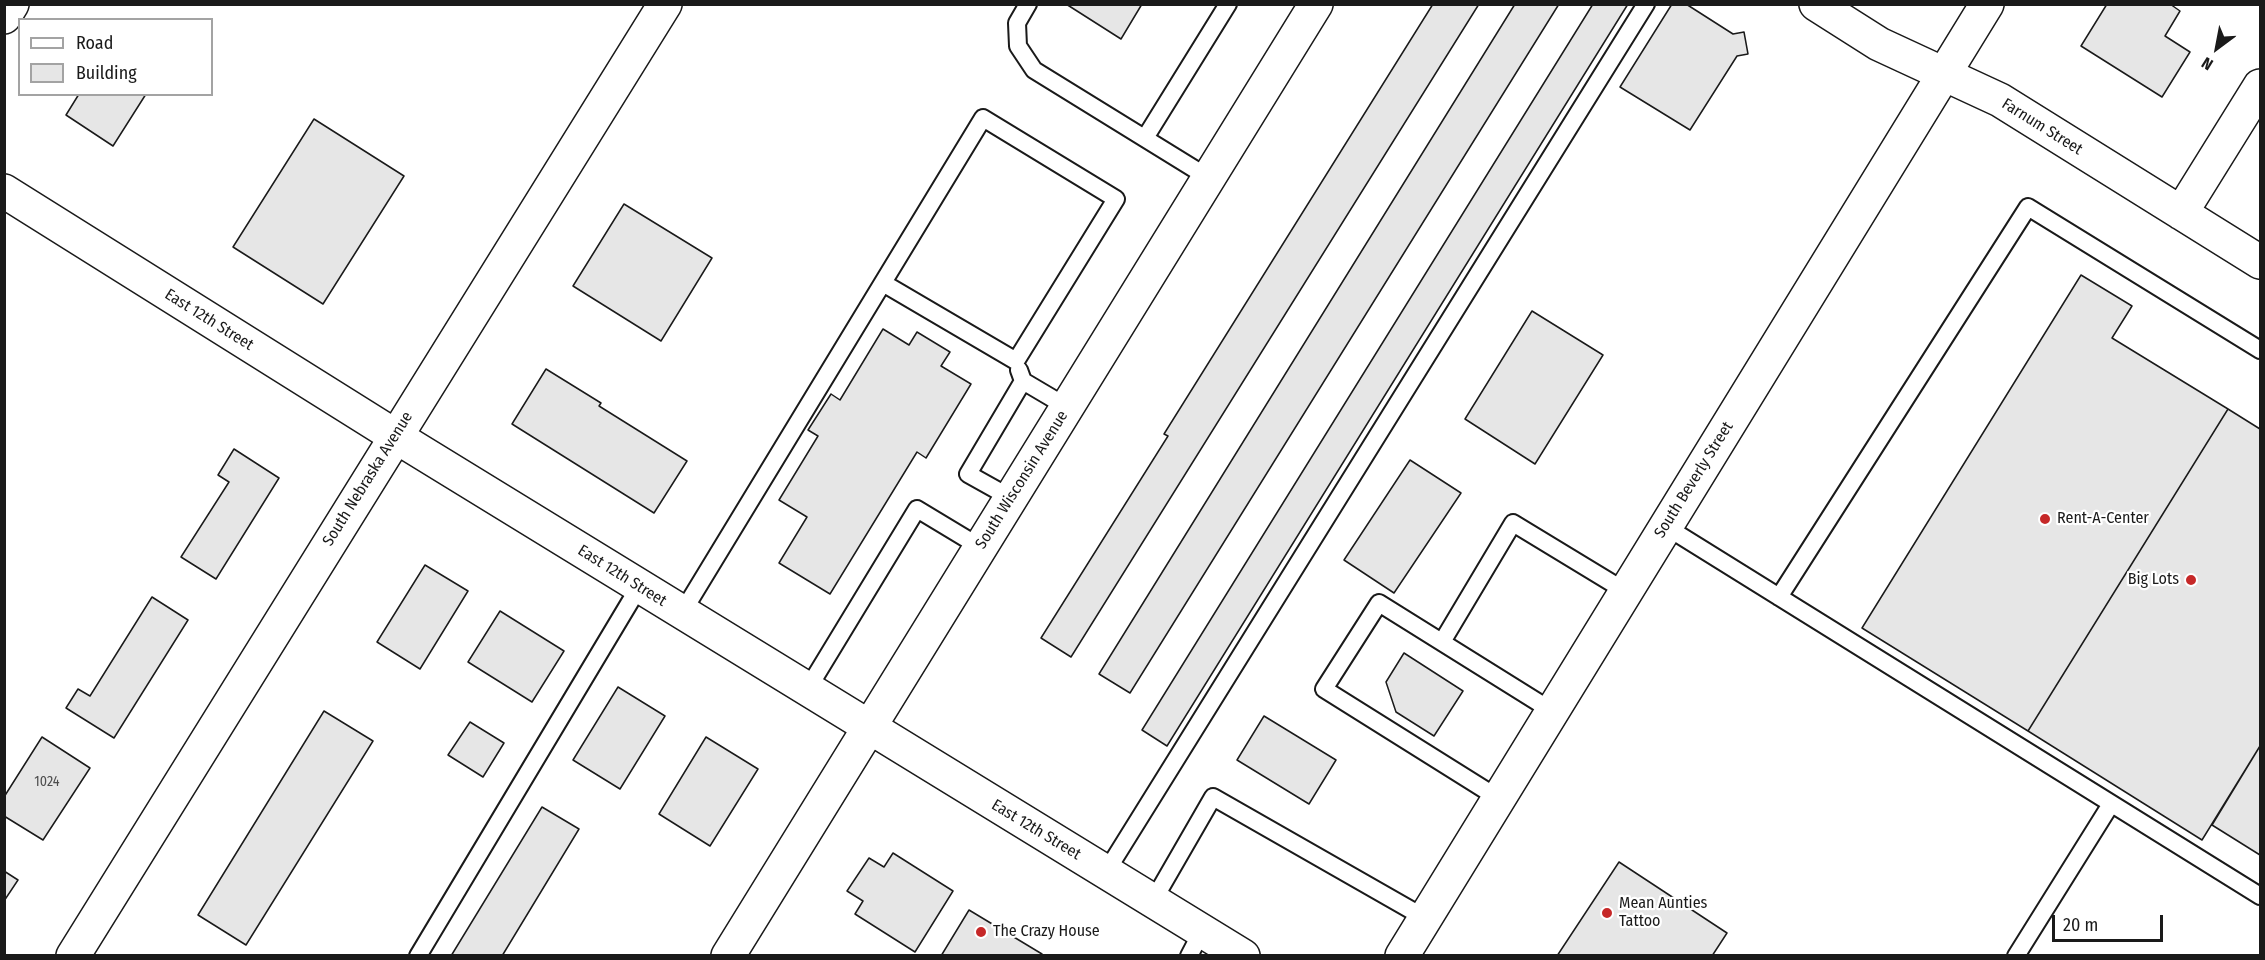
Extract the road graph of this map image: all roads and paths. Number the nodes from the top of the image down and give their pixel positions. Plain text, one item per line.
1 (12, 4) edge
2 (665, 4) edge
3 (1028, 4) edge
4 (1228, 4) edge
5 (1316, 4) edge
6 (1646, 4) edge
7 (1816, 4) edge
8 (1988, 4) edge
9 (4, 16) edge
10 (1943, 75) junction
11 (2260, 86) edge
12 (1145, 138) junction
13 (1209, 178) junction
14 (4, 191) edge
15 (2181, 213) junction
16 (2260, 262) edge
17 (883, 283) junction
18 (2260, 350) edge
19 (1016, 361) junction
20 (1023, 381) junction
21 (1067, 407) junction
22 (395, 436) junction
23 (1011, 498) junction
24 (1665, 526) junction
25 (980, 548) junction
26 (639, 587) junction
27 (1625, 591) junction
28 (1779, 597) junction
29 (682, 613) junction
30 (1442, 642) junction
31 (807, 690) junction
32 (1552, 711) junction
33 (868, 728) junction
34 (1498, 798) junction
35 (2111, 804) junction
36 (1106, 872) junction
37 (2260, 897) edge
38 (1153, 901) junction
39 (1425, 918) junction
40 (1196, 943) edge
41 (73, 956) edge
42 (418, 956) edge
43 (728, 956) edge
44 (1243, 956) edge
45 (1402, 956) edge
46 (2016, 956) edge

1 - 9 street
2 - 22 street, South Nebraska Avenue
3 - 12 lane
4 - 12 lane
5 - 13 street, South Wisconsin Avenue
6 - 36 lane
7 - 10 street, Farnum Street
8 - 10 street, South Beverly Street
10 - 15 street, Farnum Street
10 - 24 street, South Beverly Street
11 - 15 street
12 - 13 lane
13 - 21 street, South Wisconsin Avenue
14 - 22 street, East 12th Street
15 - 16 street, Farnum Street
17 - 19 lane
17 - 19 lane
17 - 29 lane
18 - 28 lane
19 - 20 lane
20 - 21 lane
20 - 23 lane
21 - 23 street, South Wisconsin Avenue
22 - 26 street, East 12th Street
22 - 41 street, South Nebraska Avenue
23 - 25 street, South Wisconsin Avenue
24 - 27 street, South Beverly Street
24 - 28 lane
25 - 31 lane
25 - 33 street, South Wisconsin Avenue
26 - 29 street, East 12th Street
26 - 42 lane
27 - 30 lane
27 - 32 street, South Beverly Street
28 - 35 lane
29 - 31 street, East 12th Street
30 - 32 lane
30 - 34 lane
31 - 33 street, East 12th Street
32 - 34 street, South Beverly Street
33 - 36 street, East 12th Street
33 - 43 street, South Wisconsin Avenue
34 - 39 street, South Beverly Street
35 - 37 lane
35 - 46 lane
36 - 38 street, East 12th Street
38 - 39 lane
38 - 40 street, East 12th Street
39 - 45 street, South Beverly Street
40 - 44 street, East 12th Street

